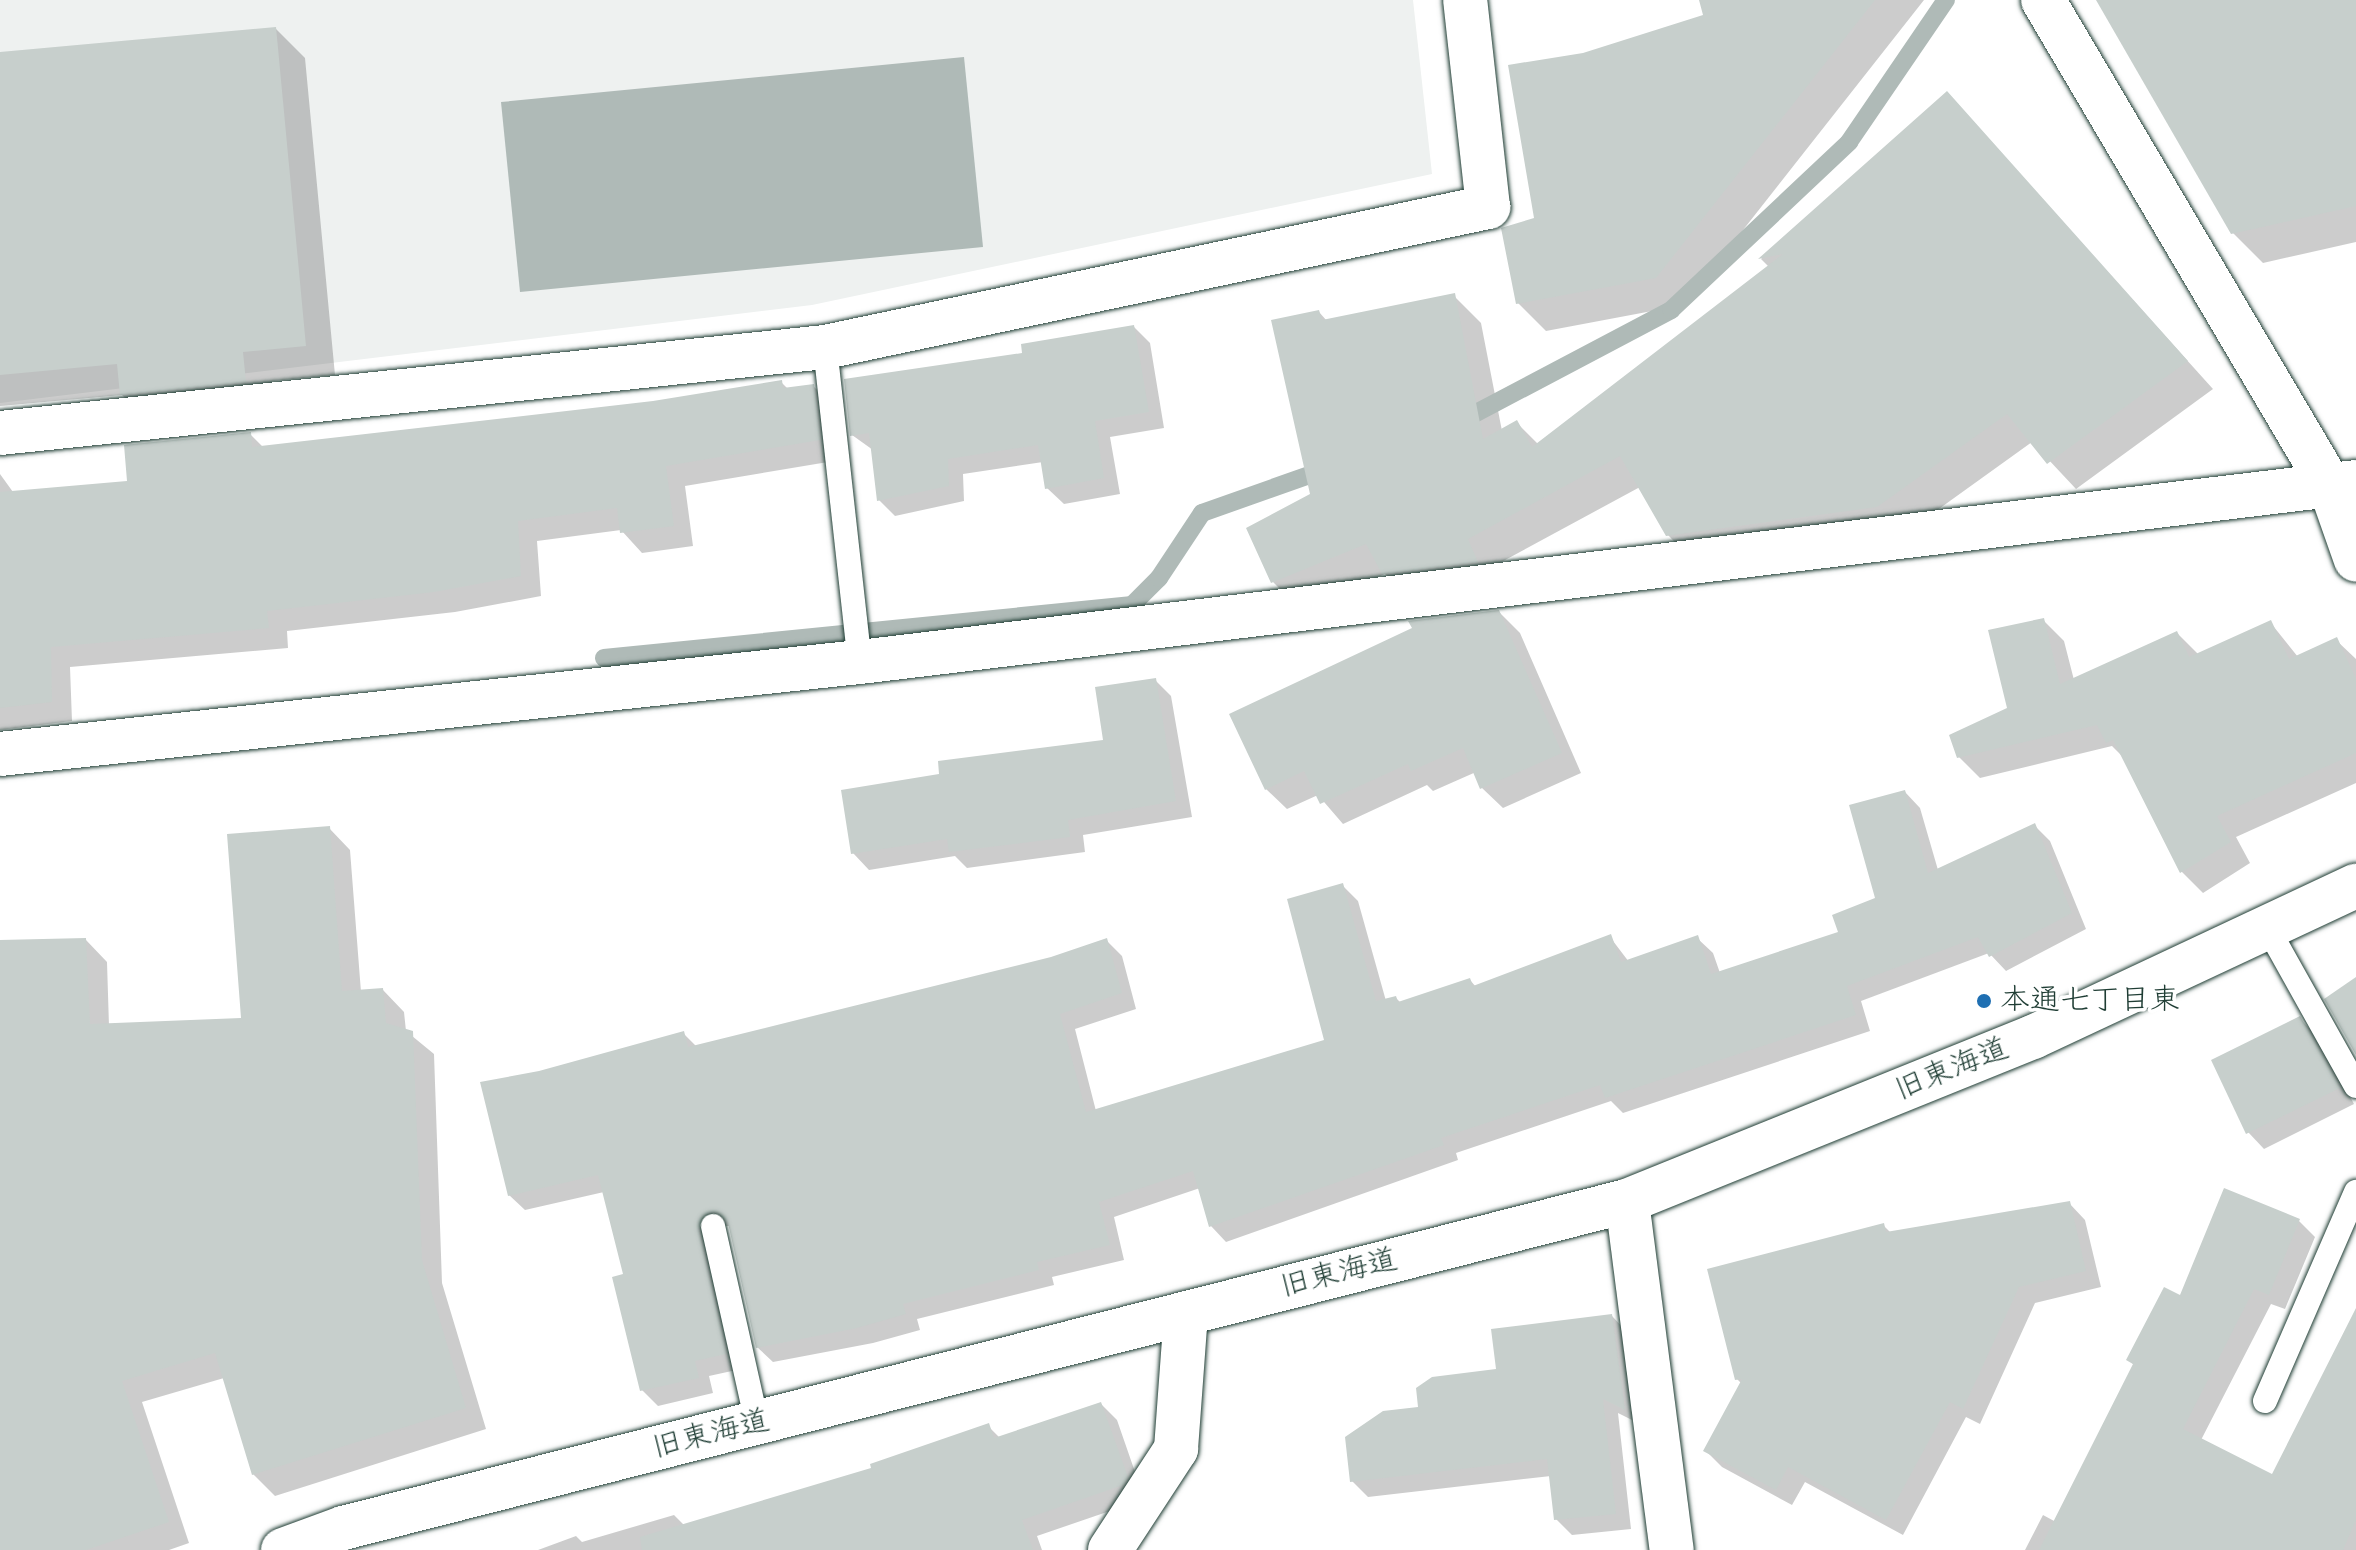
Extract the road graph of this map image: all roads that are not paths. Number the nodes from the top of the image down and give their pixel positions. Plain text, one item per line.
1 (1465, 0) edge
2 (2043, 0) edge
3 (825, 347) junction
4 (0, 433) edge
5 (2343, 484) edge
6 (2356, 560) edge
7 (860, 662) junction
8 (0, 754) edge
9 (2356, 886) edge
10 (2267, 927) junction
11 (2356, 1086) edge
12 (2356, 1192) edge
13 (1627, 1201) junction
14 (713, 1226) dead end
15 (1186, 1313) junction
16 (2265, 1401) dead end
17 (757, 1423) junction
18 (283, 1550) edge
19 (1110, 1550) edge
20 (1672, 1550) edge

1 - 3 street
2 - 5 street
3 - 4 street
3 - 7 lane
5 - 6 street
5 - 7 street
7 - 8 street
9 - 10 street, 旧東海道
10 - 11 lane
10 - 13 street, 旧東海道
12 - 16 lane
13 - 15 street, 旧東海道
13 - 20 street
14 - 17 lane
15 - 17 street, 旧東海道
15 - 19 street
17 - 18 street, 旧東海道

